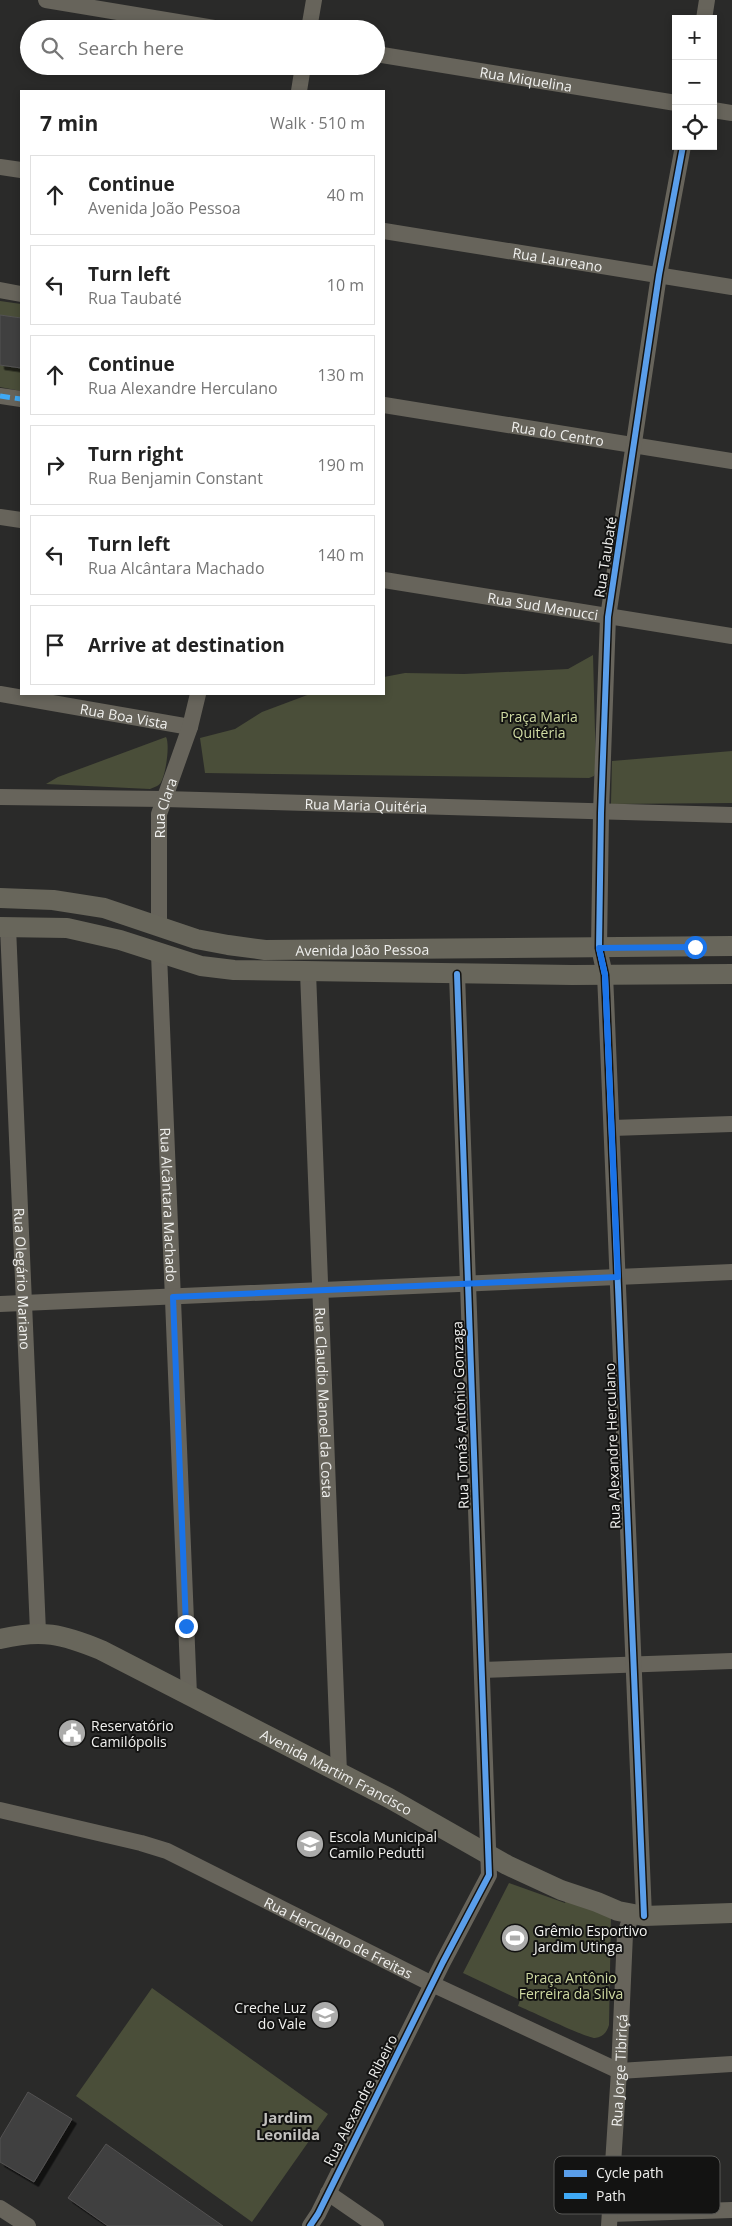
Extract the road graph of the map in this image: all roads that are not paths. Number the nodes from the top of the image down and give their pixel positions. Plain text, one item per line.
1 (46, 0) edge
2 (314, 0) edge
3 (707, 0) edge
4 (705, 15) edge
5 (166, 20) edge
6 (311, 20) edge
7 (385, 56) edge
8 (302, 75) edge
9 (299, 90) edge
10 (672, 103) edge
11 (717, 111) edge
12 (732, 113) edge
13 (682, 150) edge
14 (0, 168) edge
15 (20, 170) edge
16 (385, 231) edge
17 (659, 275) junction
18 (732, 287) edge
19 (0, 290) edge
20 (20, 294) edge
21 (0, 396) edge
22 (20, 400) edge
23 (385, 405) edge
24 (634, 446) junction
25 (732, 461) edge
26 (0, 517) edge
27 (20, 520) edge
28 (385, 580) edge
29 (608, 617) junction
30 (732, 636) edge
31 (0, 694) edge
32 (198, 695) edge
33 (190, 727) junction
34 (0, 796) edge
35 (164, 799) junction
36 (601, 813) junction
37 (732, 815) edge
38 (0, 898) edge
39 (4, 927) edge
40 (159, 927) junction
41 (732, 946) edge
42 (599, 948) junction
43 (159, 954) junction
44 (308, 972) junction
45 (457, 974) junction
46 (732, 974) edge
47 (605, 975) junction
48 (732, 1124) edge
49 (612, 1128) junction
50 (732, 1272) edge
51 (618, 1277) junction
52 (468, 1284) junction
53 (321, 1290) junction
54 (173, 1297) junction
55 (24, 1303) junction
56 (0, 1304) edge
57 (38, 1632) junction
58 (0, 1639) edge
59 (732, 1661) edge
60 (634, 1665) junction
61 (482, 1670) junction
62 (189, 1695) junction
63 (339, 1773) junction
64 (0, 1810) edge
65 (490, 1856) junction
66 (732, 1913) edge
67 (638, 1915) junction
68 (432, 1984) junction
69 (732, 2064) edge
70 (619, 2071) junction
71 (613, 2156) edge
72 (328, 2193) junction
73 (1, 2209) edge
74 (683, 2214) edge
75 (609, 2220) edge
76 (28, 2226) edge
77 (310, 2226) edge
78 (376, 2226) edge

1 - 5 street
2 - 6 street
3 - 4 street
7 - 10 street, Rua Miquelina
8 - 9 street
11 - 12 street
13 - 17 street, Rua Taubaté
14 - 15 street
16 - 17 street, Rua Laureano
17 - 18 street, Rua Laureano
17 - 24 street, Rua Taubaté
19 - 20 street
21 - 22 street
23 - 24 street, Rua do Centro
24 - 25 street, Rua do Centro
24 - 29 street, Rua Taubaté
26 - 27 street
28 - 29 street, Rua Sud Menucci
29 - 30 street, Rua Sud Menucci
29 - 36 street, Rua Taubaté
31 - 33 street, Rua Boa Vista
32 - 33 street, Rua Clara
33 - 35 street, Rua Clara
34 - 35 street, Rua Maria Quitéria
35 - 36 street, Rua Maria Quitéria
35 - 40 street, Rua Clara
36 - 37 street, Rua Maria Quitéria
36 - 42 street, Rua Taubaté
38 - 40 main road, Avenida João Pessoa
39 - 43 main road, Avenida João Pessoa
39 - 55 street, Rua Olegário Mariano
40 - 42 main road, Avenida João Pessoa
41 - 42 main road, Avenida João Pessoa
42 - 47 street, Rua Taubaté
43 - 44 main road, Avenida João Pessoa
43 - 54 street, Rua Alcântara Machado
44 - 45 main road, Avenida João Pessoa
44 - 53 street, Rua Claudio Manoel da Costa
45 - 47 main road, Avenida João Pessoa
45 - 52 street, Rua Tomás Antônio Gonzaga
46 - 47 main road, Avenida João Pessoa
47 - 49 street, Rua Alexandre Herculano
48 - 49 street
49 - 51 street, Rua Alexandre Herculano
50 - 51 street
51 - 52 street
51 - 60 street, Rua Alexandre Herculano
52 - 53 street
52 - 61 street, Rua Tomás Antônio Gonzaga
53 - 54 street
53 - 63 street, Rua Claudio Manoel da Costa
54 - 55 street
54 - 62 street, Rua Alcântara Machado
55 - 56 street
55 - 57 street, Rua Olegário Mariano
57 - 58 main road, Avenida Martim Francisco
57 - 62 main road, Avenida Martim Francisco
59 - 60 street
60 - 61 street
60 - 67 street, Rua Alexandre Herculano
61 - 65 street, Rua Tomás Antônio Gonzaga
62 - 63 main road, Avenida Martim Francisco
63 - 65 main road, Avenida Martim Francisco
64 - 68 street, Rua Herculano de Freitas
65 - 67 main road, Avenida Martim Francisco
65 - 68 street, Rua Alexandre Ribeiro
66 - 67 main road, Avenida Martim Francisco
67 - 70 street, Rua Jorge Tibiriçá
68 - 70 street, Rua Herculano de Freitas
68 - 72 street, Rua Alexandre Ribeiro
69 - 70 street, Rua Herculano de Freitas
70 - 71 street, Rua Jorge Tibiriçá
72 - 77 street, Rua Alexandre Ribeiro
72 - 78 street
73 - 76 street
74 - 75 street

